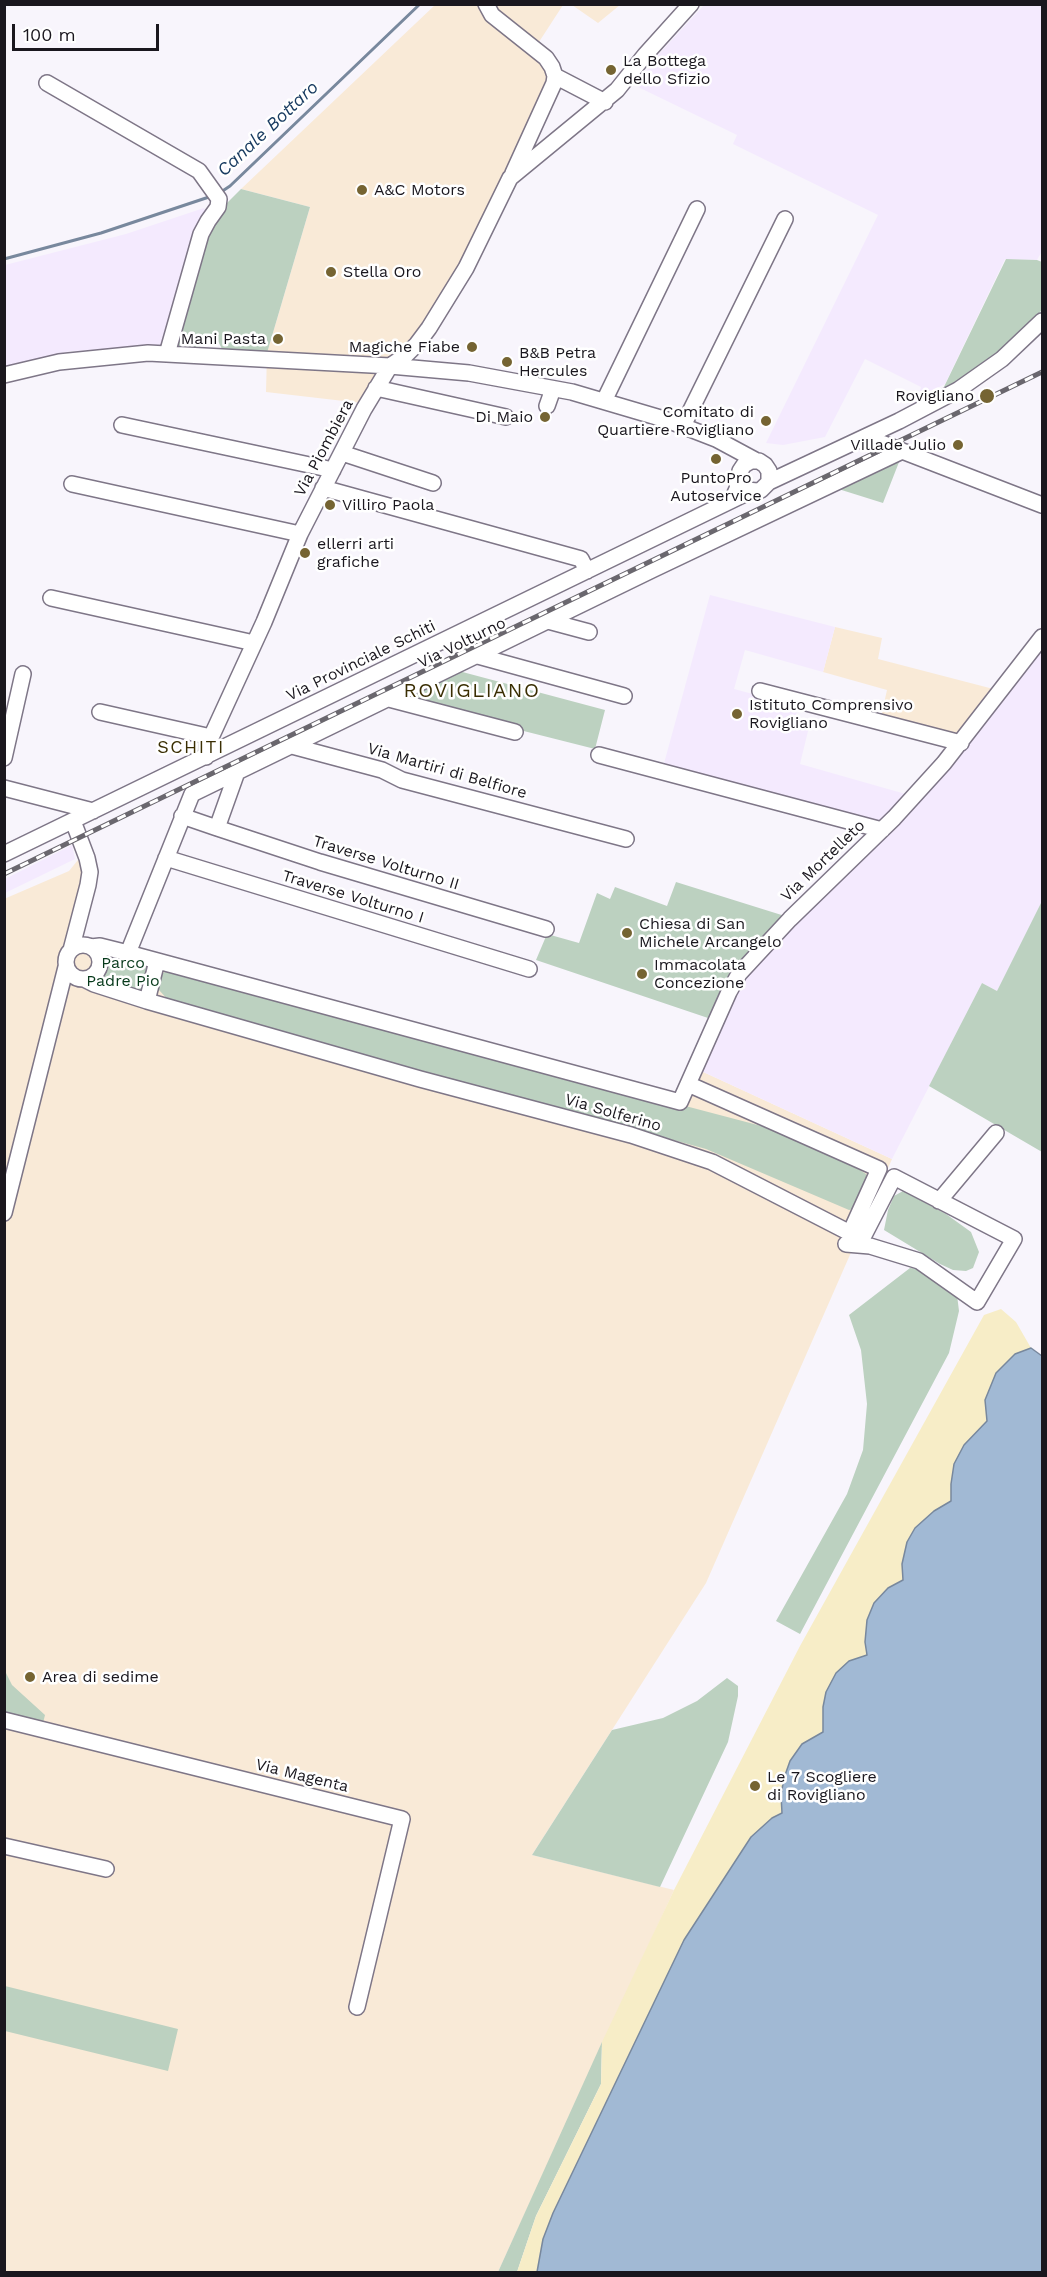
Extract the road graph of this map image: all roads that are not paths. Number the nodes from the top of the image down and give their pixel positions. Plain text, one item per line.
1 (691, 4) edge
2 (482, 6) edge
3 (555, 76) junction
4 (47, 82) dead end
5 (605, 102) junction
6 (510, 178) junction
7 (697, 209) dead end
8 (785, 219) dead end
9 (1042, 321) edge
10 (166, 354) junction
11 (390, 366) junction
12 (4, 375) edge
13 (376, 388) junction
14 (553, 389) junction
15 (604, 401) junction
16 (547, 406) dead end
17 (506, 417) dead end
18 (122, 425) dead end
19 (683, 426) junction
20 (866, 437) junction
21 (733, 448) junction
22 (902, 451) junction
23 (342, 453) junction
24 (333, 470) junction
25 (764, 470) junction
26 (740, 476) junction
27 (433, 483) dead end
28 (72, 484) dead end
29 (323, 488) junction
30 (751, 491) junction
31 (732, 500) junction
32 (1042, 505) edge
33 (300, 534) junction
34 (587, 571) junction
35 (51, 598) dead end
36 (548, 621) junction
37 (589, 632) dead end
38 (1042, 637) edge
39 (254, 643) junction
40 (478, 656) junction
41 (23, 674) dead end
42 (760, 691) dead end
43 (624, 696) dead end
44 (389, 699) junction
45 (100, 712) dead end
46 (516, 732) dead end
47 (211, 738) junction
48 (961, 743) junction
49 (292, 746) junction
50 (599, 755) dead end
51 (206, 757) junction
52 (4, 758) edge
53 (237, 772) junction
54 (4, 788) edge
55 (93, 812) junction
56 (182, 816) junction
57 (73, 821) junction
58 (217, 828) junction
59 (882, 830) junction
60 (626, 839) dead end
61 (4, 854) edge
62 (166, 858) junction
63 (546, 929) dead end
64 (82, 947) junction
65 (128, 953) junction
66 (157, 961) junction
67 (529, 969) dead end
68 (76, 975) junction
69 (147, 1000) junction
70 (688, 1084) junction
71 (680, 1102) joint
72 (996, 1133) dead end
73 (939, 1201) junction
74 (4, 1213) edge
75 (4, 1720) edge
76 (4, 1846) edge
77 (106, 1869) dead end
78 (357, 2007) dead end

1 - 5 street, Via Piombiera
2 - 3 street
3 - 5 street
3 - 6 street, Via Piombiera
4 - 10 street
5 - 6 street, Via Piombiera
6 - 11 street, Via Piombiera
7 - 15 street
8 - 19 street
9 - 20 street
10 - 11 street
10 - 12 street
11 - 13 street, Via Piombiera
11 - 14 street
13 - 17 street
13 - 23 street, Via Piombiera
14 - 15 street
14 - 16 street
15 - 19 street
18 - 24 street
19 - 21 street
20 - 22 street
20 - 25 street
21 - 25 street
21 - 26 street
22 - 32 street
22 - 36 street, Via Volturno
23 - 24 street, Via Piombiera
23 - 27 street
24 - 29 street, Via Piombiera
25 - 26 street
25 - 30 street, Via Provinciale Schiti
26 - 30 street
26 - 31 street
28 - 33 street
29 - 33 street, Via Piombiera
29 - 34 street
30 - 31 street, Via Provinciale Schiti
31 - 34 street, Via Provinciale Schiti
33 - 39 street, Via Piombiera
34 - 51 street, Via Provinciale Schiti
35 - 39 street
36 - 37 street
36 - 40 street, Via Volturno
38 - 48 street, Via Mortelleto
39 - 47 street, Via Piombiera
40 - 43 street
40 - 44 street, Via Volturno
41 - 52 street
42 - 48 street
44 - 46 street
44 - 49 street, Via Volturno
45 - 47 street
47 - 51 street, Via Piombiera
48 - 59 street, Via Mortelleto
49 - 53 street, Via Volturno
49 - 60 street, Via Martiri di Belfiore
50 - 59 street, Via Mortelleto
51 - 55 street, Via Provinciale Schiti
53 - 56 street, Via Volturno
53 - 58 street
54 - 55 street
55 - 57 street, Via Provinciale Schiti
56 - 58 street, Traverse Volturno II
56 - 62 street, Via Volturno
57 - 61 street, Via Provinciale Schiti
57 - 64 street
58 - 63 street, Traverse Volturno II
59 - 70 street, Via Mortelleto
62 - 65 street, Via Volturno
62 - 67 street, Traverse Volturno I
64 - 65 street, Via Solferino
64 - 68 street
64 - 68 street
65 - 66 street, Via Solferino
66 - 69 street
66 - 71 street, Via Solferino
68 - 69 street, Via Solferino
68 - 74 street
69 - 70 street, Via Solferino
70 - 71 street, Via Mortelleto
72 - 73 street
73 - 73 street
75 - 78 street, Via Magenta
76 - 77 street

